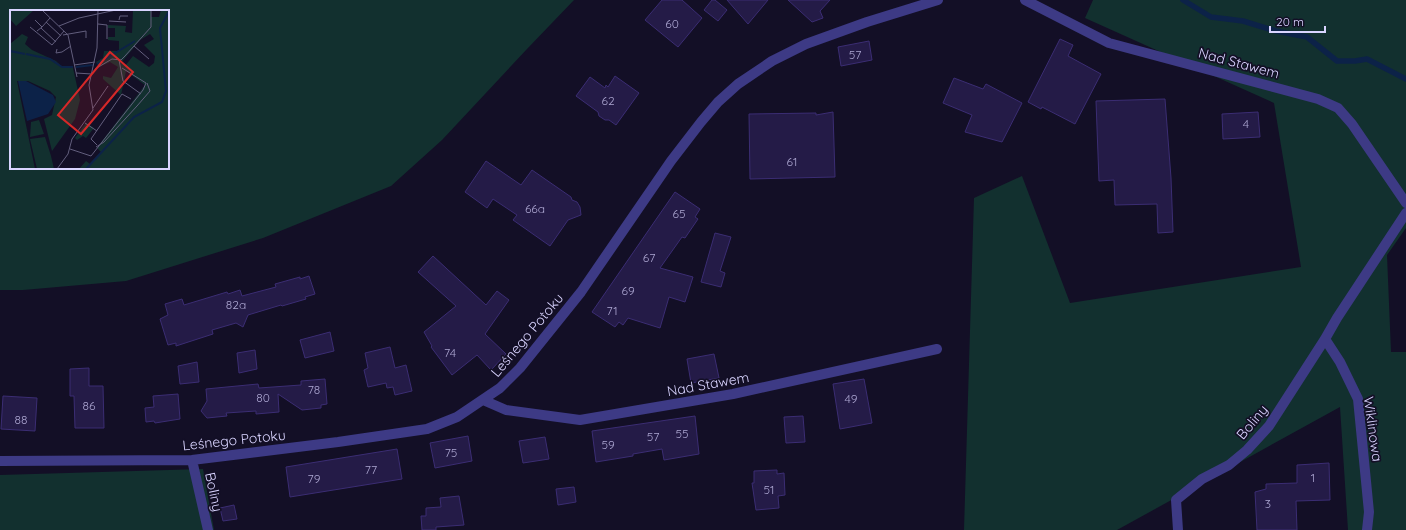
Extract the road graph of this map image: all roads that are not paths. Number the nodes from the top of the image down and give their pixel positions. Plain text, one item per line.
1 (938, 0) edge
2 (1025, 0) edge
3 (1406, 203) edge
4 (1406, 213) edge
5 (1325, 339) junction
6 (937, 350) dead end
7 (483, 400) junction
8 (192, 460) junction
9 (0, 461) edge
10 (208, 530) edge
11 (1178, 530) edge
12 (1367, 530) edge

1 - 7 street, Leśnego Potoku
2 - 3 street, Nad Stawem
4 - 5 street
5 - 11 street, Boliny
5 - 12 street, Wiklinowa
6 - 7 street, Nad Stawem
7 - 8 street, Leśnego Potoku
8 - 9 street, Leśnego Potoku
8 - 10 street, Boliny

